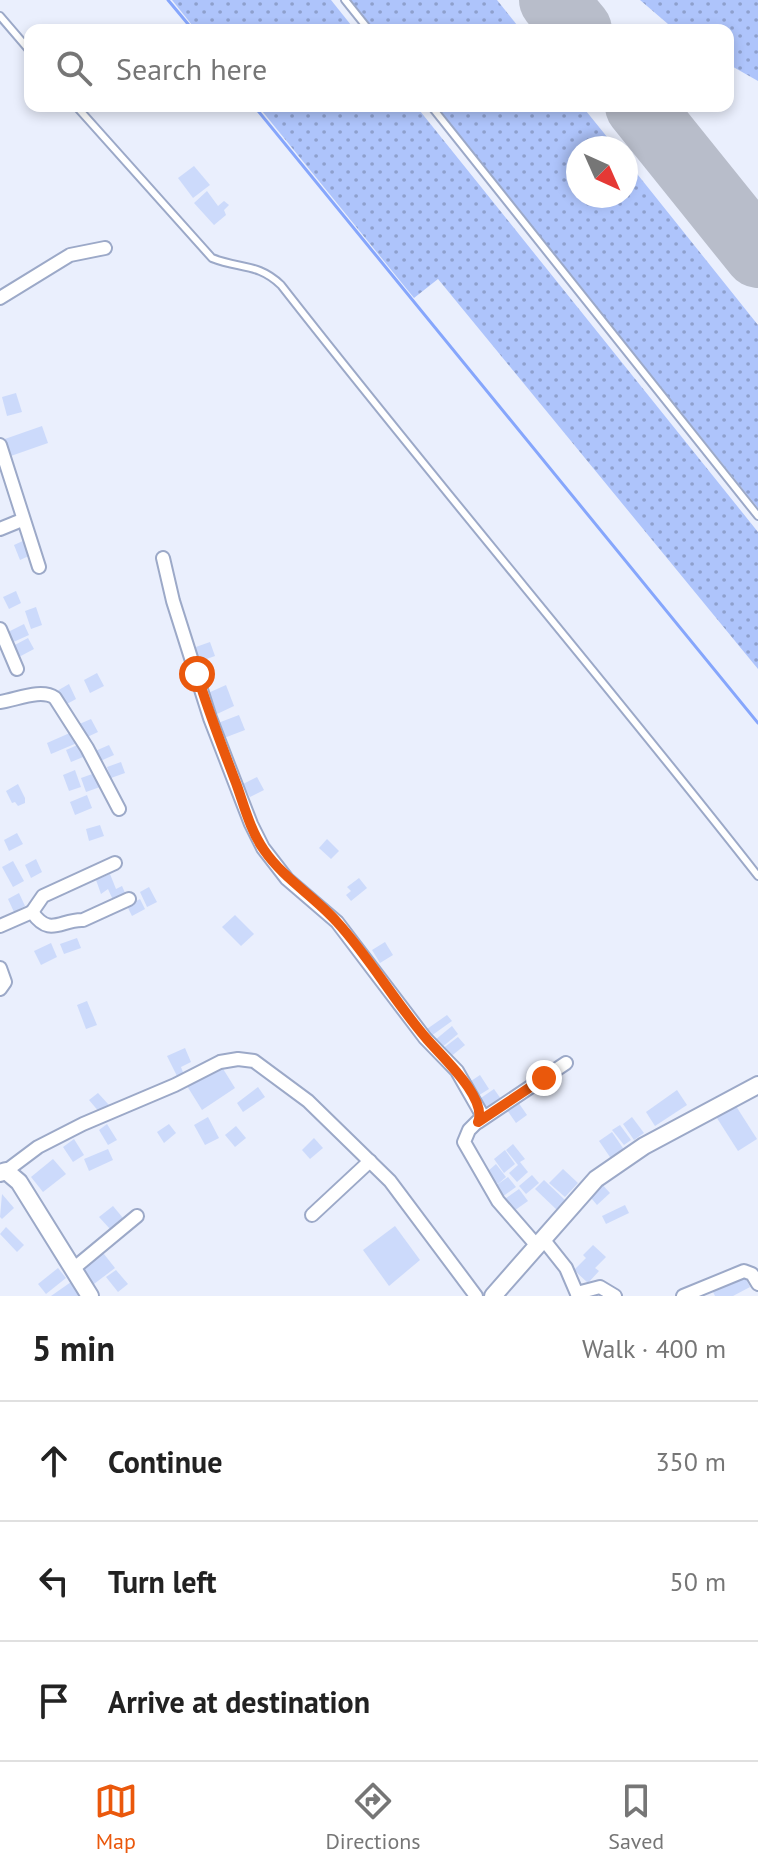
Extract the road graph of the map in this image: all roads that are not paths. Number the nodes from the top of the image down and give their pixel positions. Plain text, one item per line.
1 (345, 0) edge
2 (0, 16) edge
3 (364, 24) edge
4 (24, 44) edge
5 (81, 112) edge
6 (436, 112) edge
7 (105, 248) dead end
8 (1, 297) edge
9 (0, 445) edge
10 (758, 516) edge
11 (22, 520) junction
12 (0, 529) edge
13 (163, 558) dead end
14 (39, 567) dead end
15 (0, 629) edge
16 (17, 669) dead end
17 (0, 702) edge
18 (119, 809) dead end
19 (115, 863) dead end
20 (758, 876) edge
21 (129, 899) dead end
22 (32, 912) junction
23 (0, 926) edge
24 (0, 968) edge
25 (0, 989) edge
26 (566, 1063) dead end
27 (758, 1085) edge
28 (478, 1122) junction
29 (370, 1161) junction
30 (3, 1172) edge
31 (312, 1215) dead end
32 (137, 1216) dead end
33 (540, 1243) junction
34 (73, 1269) junction
35 (756, 1276) edge
36 (577, 1294) edge
37 (90, 1296) edge
38 (476, 1296) edge
39 (493, 1296) edge
40 (615, 1296) edge
41 (683, 1296) edge

1 - 3 lane
2 - 4 lane
5 - 20 lane
6 - 10 lane
7 - 8 street
9 - 11 street
11 - 12 street
11 - 14 street
13 - 28 street
15 - 16 street
17 - 18 street
19 - 22 street
21 - 22 street
22 - 23 street
24 - 25 street
26 - 28 street
27 - 33 street
28 - 33 street
29 - 30 street
29 - 31 street
29 - 38 street
30 - 34 street
32 - 34 street
33 - 36 street
33 - 39 street
34 - 37 street
35 - 41 street
36 - 40 street

